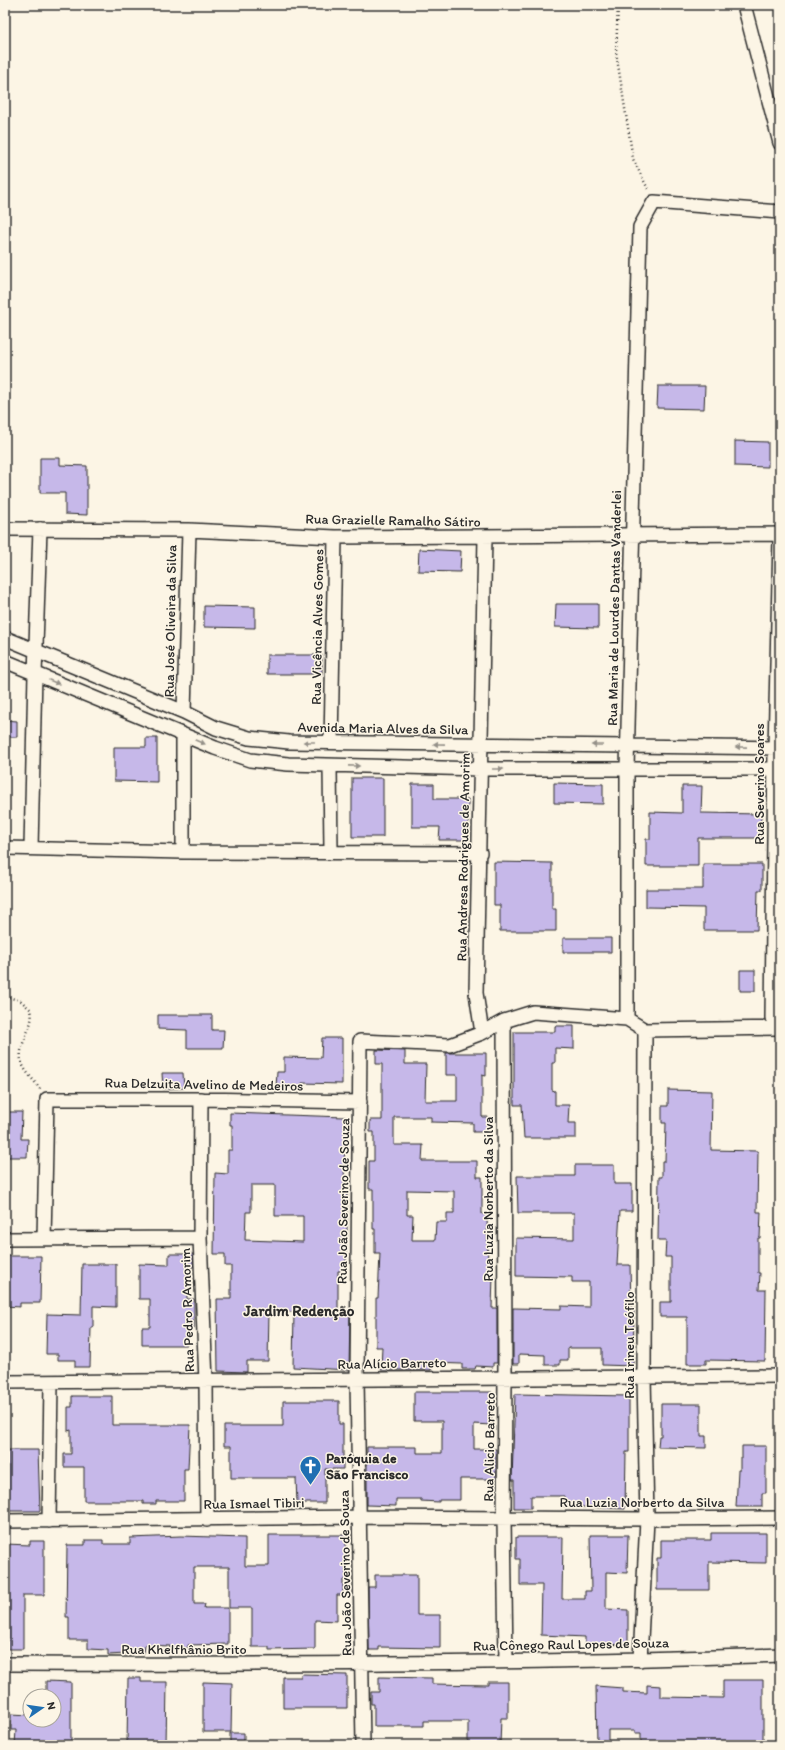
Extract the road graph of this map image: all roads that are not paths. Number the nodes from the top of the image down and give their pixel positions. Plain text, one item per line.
1 (744, 5) edge
2 (780, 143) edge
3 (780, 212) edge
4 (5, 529) edge
5 (40, 529) junction
6 (189, 530) junction
7 (780, 534) edge
8 (631, 536) junction
9 (335, 537) junction
10 (485, 537) junction
11 (780, 539) edge
12 (5, 638) edge
13 (36, 651) junction
14 (5, 661) edge
15 (35, 674) junction
16 (184, 712) junction
17 (183, 735) junction
18 (331, 742) junction
19 (481, 745) junction
20 (627, 745) junction
21 (777, 748) edge
22 (330, 766) junction
23 (480, 769) junction
24 (627, 769) junction
25 (778, 769) edge
26 (5, 848) edge
27 (31, 848) junction
28 (331, 851) junction
29 (183, 852) junction
30 (480, 853) junction
31 (777, 898) edge
32 (627, 1019) junction
33 (504, 1021) junction
34 (780, 1027) edge
35 (646, 1030) junction
36 (482, 1032) junction
37 (200, 1098) junction
38 (360, 1102) junction
39 (200, 1238) junction
40 (5, 1239) edge
41 (44, 1239) junction
42 (780, 1376) edge
43 (505, 1377) junction
44 (644, 1377) junction
45 (357, 1379) junction
46 (206, 1381) junction
47 (5, 1382) edge
48 (51, 1382) junction
49 (360, 1517) junction
50 (504, 1518) junction
51 (780, 1518) edge
52 (647, 1519) junction
53 (206, 1520) junction
54 (5, 1521) edge
55 (49, 1521) junction
56 (780, 1655) edge
57 (640, 1660) junction
58 (506, 1661) junction
59 (5, 1664) edge
60 (362, 1665) junction
61 (363, 1745) edge

1 - 2 street
3 - 8 street, Rua Maria de Lourdes Dantas Vanderlei
4 - 5 street, Rua Grazielle Ramalho Sátiro
5 - 6 street, Rua Grazielle Ramalho Sátiro
5 - 13 street
6 - 9 street, Rua Grazielle Ramalho Sátiro
6 - 16 street, Rua José Oliveira da Silva
7 - 8 street, Rua Grazielle Ramalho Sátiro
8 - 10 street, Rua Grazielle Ramalho Sátiro
8 - 20 street, Rua Maria de Lourdes Dantas Vanderlei
9 - 10 street, Rua Grazielle Ramalho Sátiro
9 - 18 street, Rua Vicência Alves Gomes
10 - 19 street, Rua Andresa Rodrigues de Amorim
11 - 21 street, Rua Severino Soares
12 - 13 street, Avenida Maria Alves da Silva
13 - 15 street
13 - 16 street, Avenida Maria Alves da Silva
14 - 15 street
15 -> 17 street
15 - 27 street
18 -> 16 street, Avenida Maria Alves da Silva
17 -> 22 street
17 - 29 street
19 -> 18 street, Avenida Maria Alves da Silva
20 -> 19 street, Avenida Maria Alves da Silva
19 - 23 street, Rua Andresa Rodrigues de Amorim
21 -> 20 street, Avenida Maria Alves da Silva
20 - 24 street, Rua Maria de Lourdes Dantas Vanderlei
21 - 25 street, Rua Severino Soares
22 -> 23 street
22 - 28 street
23 -> 24 street
23 - 30 street, Rua Andresa Rodrigues de Amorim
24 - 25 street
24 - 32 street, Rua Maria de Lourdes Dantas Vanderlei
25 - 31 street, Rua Severino Soares
26 - 27 street
27 - 29 street
28 - 29 street
28 - 30 street
30 - 36 street, Rua Andresa Rodrigues de Amorim
31 - 34 street, Rua Severino Soares
32 - 33 street
32 - 35 street
33 - 36 street
33 - 43 street, Rua Luzia Norberto da Silva
34 - 35 street
35 - 44 street, Rua Irineu Teófilo
36 - 38 street, Rua João Severino de Souza
37 - 38 street, Rua Delzuita Avelino de Medeiros
37 - 39 street, Rua Pedro R Amorim
37 - 41 street, Rua Delzuita Avelino de Medeiros
38 - 45 street, Rua João Severino de Souza
39 - 41 street
39 - 46 street, Rua Pedro R Amorim
40 - 41 street
42 - 44 street, Rua Alício Barreto
43 - 44 street, Rua Alício Barreto
43 - 45 street, Rua Alício Barreto
43 - 50 street, Rua Alicio Barreto
44 - 52 street, Rua Irineu Teófilo
45 - 46 street, Rua Alício Barreto
45 - 49 street, Rua João Severino de Souza
46 - 48 street, Rua Alício Barreto
46 - 53 street, Rua Pedro R Amorim
47 - 48 street, Rua Alício Barreto
48 - 55 street
49 - 50 street, Rua Ismael Tibiri
49 - 53 street, Rua Ismael Tibiri
49 - 60 street, Rua João Severino de Souza
50 - 52 street, Rua Luzia Norberto da Silva
50 - 58 street
51 - 52 street, Rua Luzia Norberto da Silva
52 - 57 street, Rua Irineu Teófilo
53 - 55 street, Rua Ismael Tibiri
54 - 55 street, Rua Ismael Tibiri
56 - 57 street, Rua Cônego Raul Lopes de Souza
57 - 58 street, Rua Cônego Raul Lopes de Souza
58 - 60 street, Rua Cônego Raul Lopes de Souza
59 - 60 street, Rua Khelfhânio Brito
60 - 61 street, Rua João Severino de Souza

